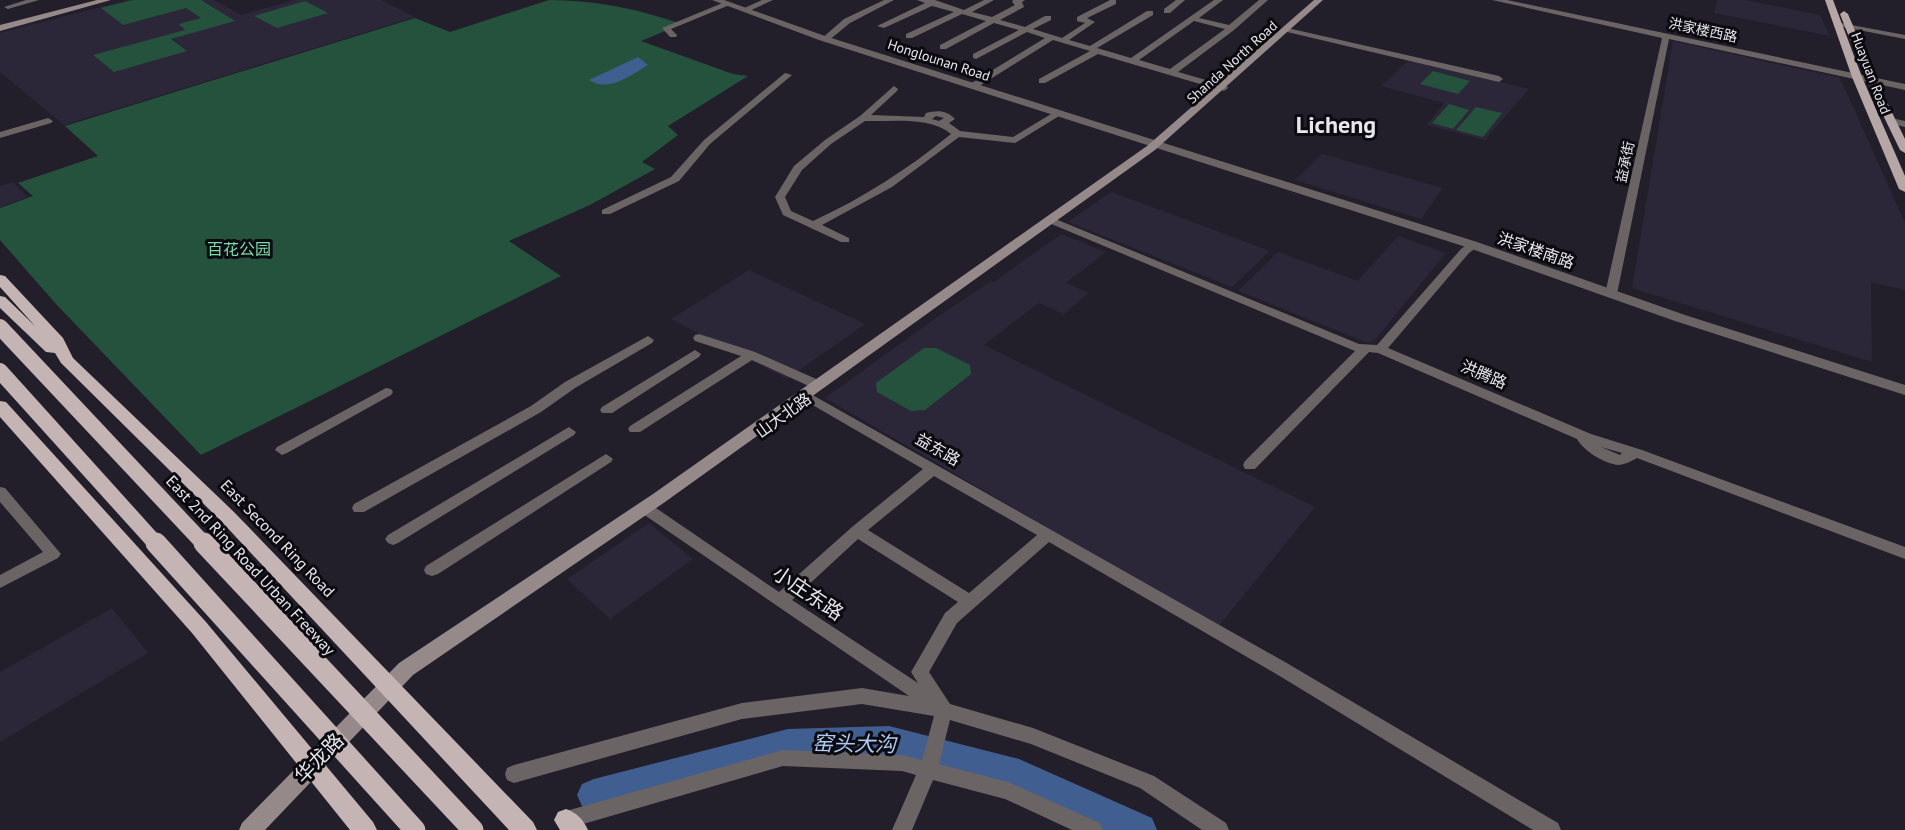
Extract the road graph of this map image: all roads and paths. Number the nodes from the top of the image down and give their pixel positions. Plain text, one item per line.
1 (35, 0) edge
2 (716, 0) edge
3 (769, 0) edge
4 (885, 0) edge
5 (890, 0) edge
6 (921, 0) edge
7 (990, 0) edge
8 (1021, 0) edge
9 (1181, 0) edge
10 (1219, 0) edge
11 (1264, 0) edge
12 (1319, 0) edge
13 (1323, 0) edge
14 (1496, 0) edge
15 (1829, 0) edge
16 (1839, 0) edge
17 (101, 1) edge
18 (935, 2) edge
19 (1113, 2) dead end
20 (1511, 2) edge
21 (728, 4) junction
22 (8, 7) dead end
23 (744, 10) junction
24 (1167, 11) dead end
25 (963, 12) junction
26 (1150, 12) dead end
27 (1048, 18) dead end
28 (1194, 19) junction
29 (993, 20) junction
30 (1838, 24) junction
31 (881, 26) dead end
32 (1849, 26) junction
33 (0, 28) edge
34 (1231, 28) junction
35 (1288, 29) junction
36 (1025, 30) junction
37 (673, 35) dead end
38 (909, 36) dead end
39 (1666, 36) junction
40 (1905, 37) edge
41 (1052, 38) junction
42 (823, 39) junction
43 (1062, 41) junction
44 (943, 47) dead end
45 (1094, 50) junction
46 (976, 56) dead end
47 (1132, 61) junction
48 (1171, 73) junction
49 (788, 75) dead end
50 (1857, 77) junction
51 (1499, 79) dead end
52 (1871, 80) junction
53 (1042, 81) dead end
54 (973, 86) junction
55 (1222, 87) junction
56 (1905, 87) edge
57 (894, 89) dead end
58 (1059, 114) junction
59 (863, 118) junction
60 (48, 121) dead end
61 (1891, 121) junction
62 (1905, 124) edge
63 (957, 134) junction
64 (0, 135) edge
65 (1157, 145) junction
66 (1905, 150) edge
67 (1905, 189) edge
68 (606, 212) dead end
69 (1053, 221) junction
70 (813, 225) junction
71 (845, 240) dead end
72 (1473, 245) junction
73 (0, 279) edge
74 (1611, 294) junction
75 (0, 300) edge
76 (0, 312) edge
77 (0, 327) edge
78 (699, 338) dead end
79 (648, 340) dead end
80 (1373, 349) junction
81 (695, 354) dead end
82 (752, 355) junction
83 (66, 360) junction
84 (0, 371) edge
85 (1905, 390) edge
86 (813, 391) junction
87 (386, 392) dead end
88 (2, 410) edge
89 (607, 410) dead end
90 (635, 429) dead end
91 (569, 432) dead end
92 (282, 450) dead end
93 (606, 459) dead end
94 (1250, 465) dead end
95 (934, 468) junction
96 (0, 492) edge
97 (359, 508) dead end
98 (648, 510) junction
99 (857, 531) junction
100 (1048, 534) junction
101 (393, 539) dead end
102 (1905, 553) edge
103 (432, 570) dead end
104 (0, 582) edge
105 (780, 601) junction
106 (971, 602) junction
107 (395, 681) junction
108 (944, 710) junction
109 (311, 767) junction
110 (928, 770) junction
111 (514, 774) dead end
112 (571, 825) edge
113 (363, 828) edge
114 (250, 830) edge
115 (415, 830) edge
116 (473, 830) edge
117 (525, 830) edge
118 (902, 830) edge
119 (1093, 830) edge
120 (1219, 830) edge
121 (1551, 830) edge

1 - 22 street
2 - 21 street, Honglounan Road
3 - 23 street
4 - 42 street
5 - 42 street
6 - 18 street
7 - 25 street
8 - 29 street
9 - 24 street
10 - 28 street
11 - 34 street
12 - 35 main road, Shanda North Road
13 - 35 main road, Shanda North Road
14 - 20 street, 洪家楼西路
15 - 30 main road, Huayuan Road
16 - 32 main road, Huayuan Road
17 - 33 main road
18 - 25 street
18 - 31 street
19 - 43 street
20 - 39 street, 洪家楼西路
21 - 23 street, Honglounan Road
21 - 37 street
23 - 42 street, Honglounan Road
25 - 29 street
25 - 38 street
26 - 45 street
27 - 36 street
28 - 34 street
28 - 47 street
29 - 36 street
29 - 44 street
30 - 32 street
30 - 50 main road, Huayuan Road
32 - 40 street
32 - 52 main road, Huayuan Road
34 - 48 street
35 - 51 street
35 - 55 main road, Shanda North Road
36 - 41 street
36 - 46 street
39 - 50 street, 洪家楼西路
39 - 74 street, 益承街
41 - 43 street
41 - 54 street
42 - 54 street, Honglounan Road
43 - 45 street
45 - 47 street
45 - 53 street
47 - 48 street
48 - 55 street
49 - 68 street
50 - 52 street, 洪家楼西路
50 - 67 main road, Huayuan Road
52 - 56 street, 洪家楼西路
52 - 61 main road, Huayuan Road
54 - 58 street, Honglounan Road
55 - 65 main road, Shanda North Road
57 - 59 street
58 - 63 street
58 - 65 street, Honglounan Road
59 - 63 street
59 - 70 street
60 - 64 street
61 - 62 street
61 - 66 main road, Huayuan Road
63 - 70 street
65 - 69 main road, 山大北路
65 - 72 street, 洪家楼南路
65 - 86 main road, 山大北路
69 - 80 street, 洪腾路
69 - 86 main road, 山大北路
70 - 71 street
72 - 74 street, 洪家楼南路
72 - 80 street
73 - 83 highway, East Second Ring Road
74 - 85 street, 洪家楼南路
75 - 83 highway
76 - 83 highway
77 - 116 highway, East 2nd Ring Road Urban Freeway, bridge
78 - 82 street, 益东路
79 - 97 street
80 - 94 street
80 - 102 street, 洪腾路
81 - 89 street
82 - 86 street, 益东路
82 - 90 street
83 - 107 highway, East Second Ring Road
84 - 115 highway, bridge
86 - 95 street, 益东路
86 - 98 main road, 山大北路
86 - 107 main road, 山大北路
87 - 92 street
88 - 109 highway
91 - 101 street
93 - 103 street
95 - 99 street
95 - 100 street, 益东路
96 - 104 street
98 - 105 street, 小庄东路
98 - 107 main road, 山大北路
99 - 105 street
99 - 106 street
100 - 106 street
100 - 121 street, 益东路
105 - 108 street, 小庄东路
106 - 108 street
107 - 109 main road, 华龙路
107 - 117 highway, East Second Ring Road
108 - 110 street
108 - 111 street
108 - 120 street
109 - 113 highway
109 - 114 main road, 华龙路
110 - 112 street
110 - 118 street
110 - 119 street

